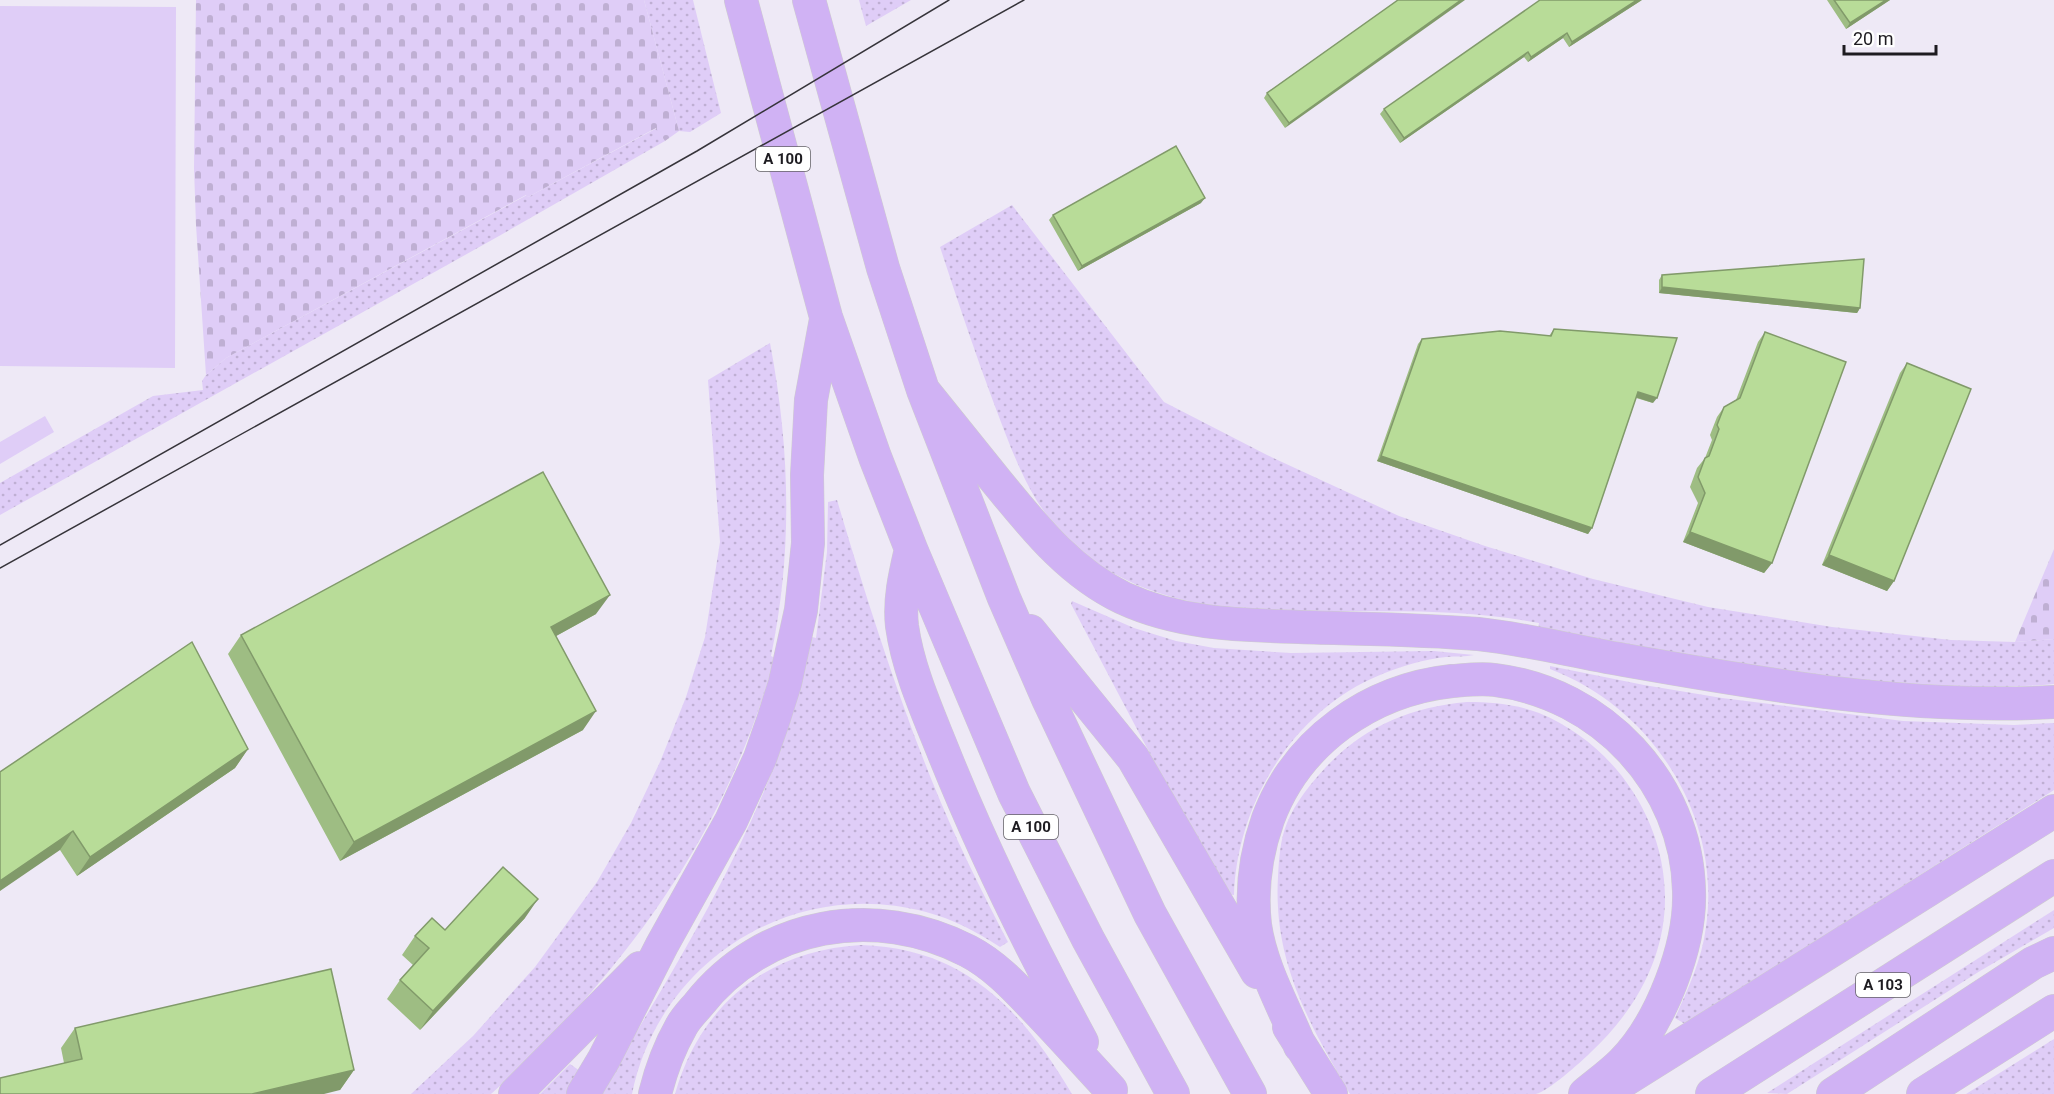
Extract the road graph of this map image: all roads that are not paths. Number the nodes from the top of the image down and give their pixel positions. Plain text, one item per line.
1 (741, 0) edge
2 (809, 0) edge
3 (826, 317) junction
4 (923, 390) junction
5 (911, 549) junction
6 (1004, 598) junction
7 (2054, 702) edge
8 (2054, 811) edge
9 (2054, 876) edge
10 (662, 945) junction
11 (2054, 953) edge
12 (2054, 1011) edge
13 (1300, 1046) junction
14 (1112, 1092) edge
15 (515, 1094) edge
16 (583, 1094) edge
17 (655, 1094) edge
18 (1173, 1094) edge
19 (1250, 1094) edge
20 (1330, 1094) edge
21 (1585, 1094) edge
22 (1595, 1094) edge
23 (1712, 1094) edge
24 (1833, 1094) edge
25 (1923, 1094) edge

1 - 3 highway, A 100
2 - 4 highway
3 - 5 highway, A 100
3 - 10 highway
4 - 6 highway
4 - 7 highway
5 - 14 highway
5 - 18 highway, A 100
6 - 13 highway
6 - 19 highway
8 - 22 highway
9 - 23 highway, A 103
10 - 15 highway
10 - 16 highway
11 - 24 highway
12 - 25 highway
13 - 20 highway
13 - 21 highway
14 - 17 highway

